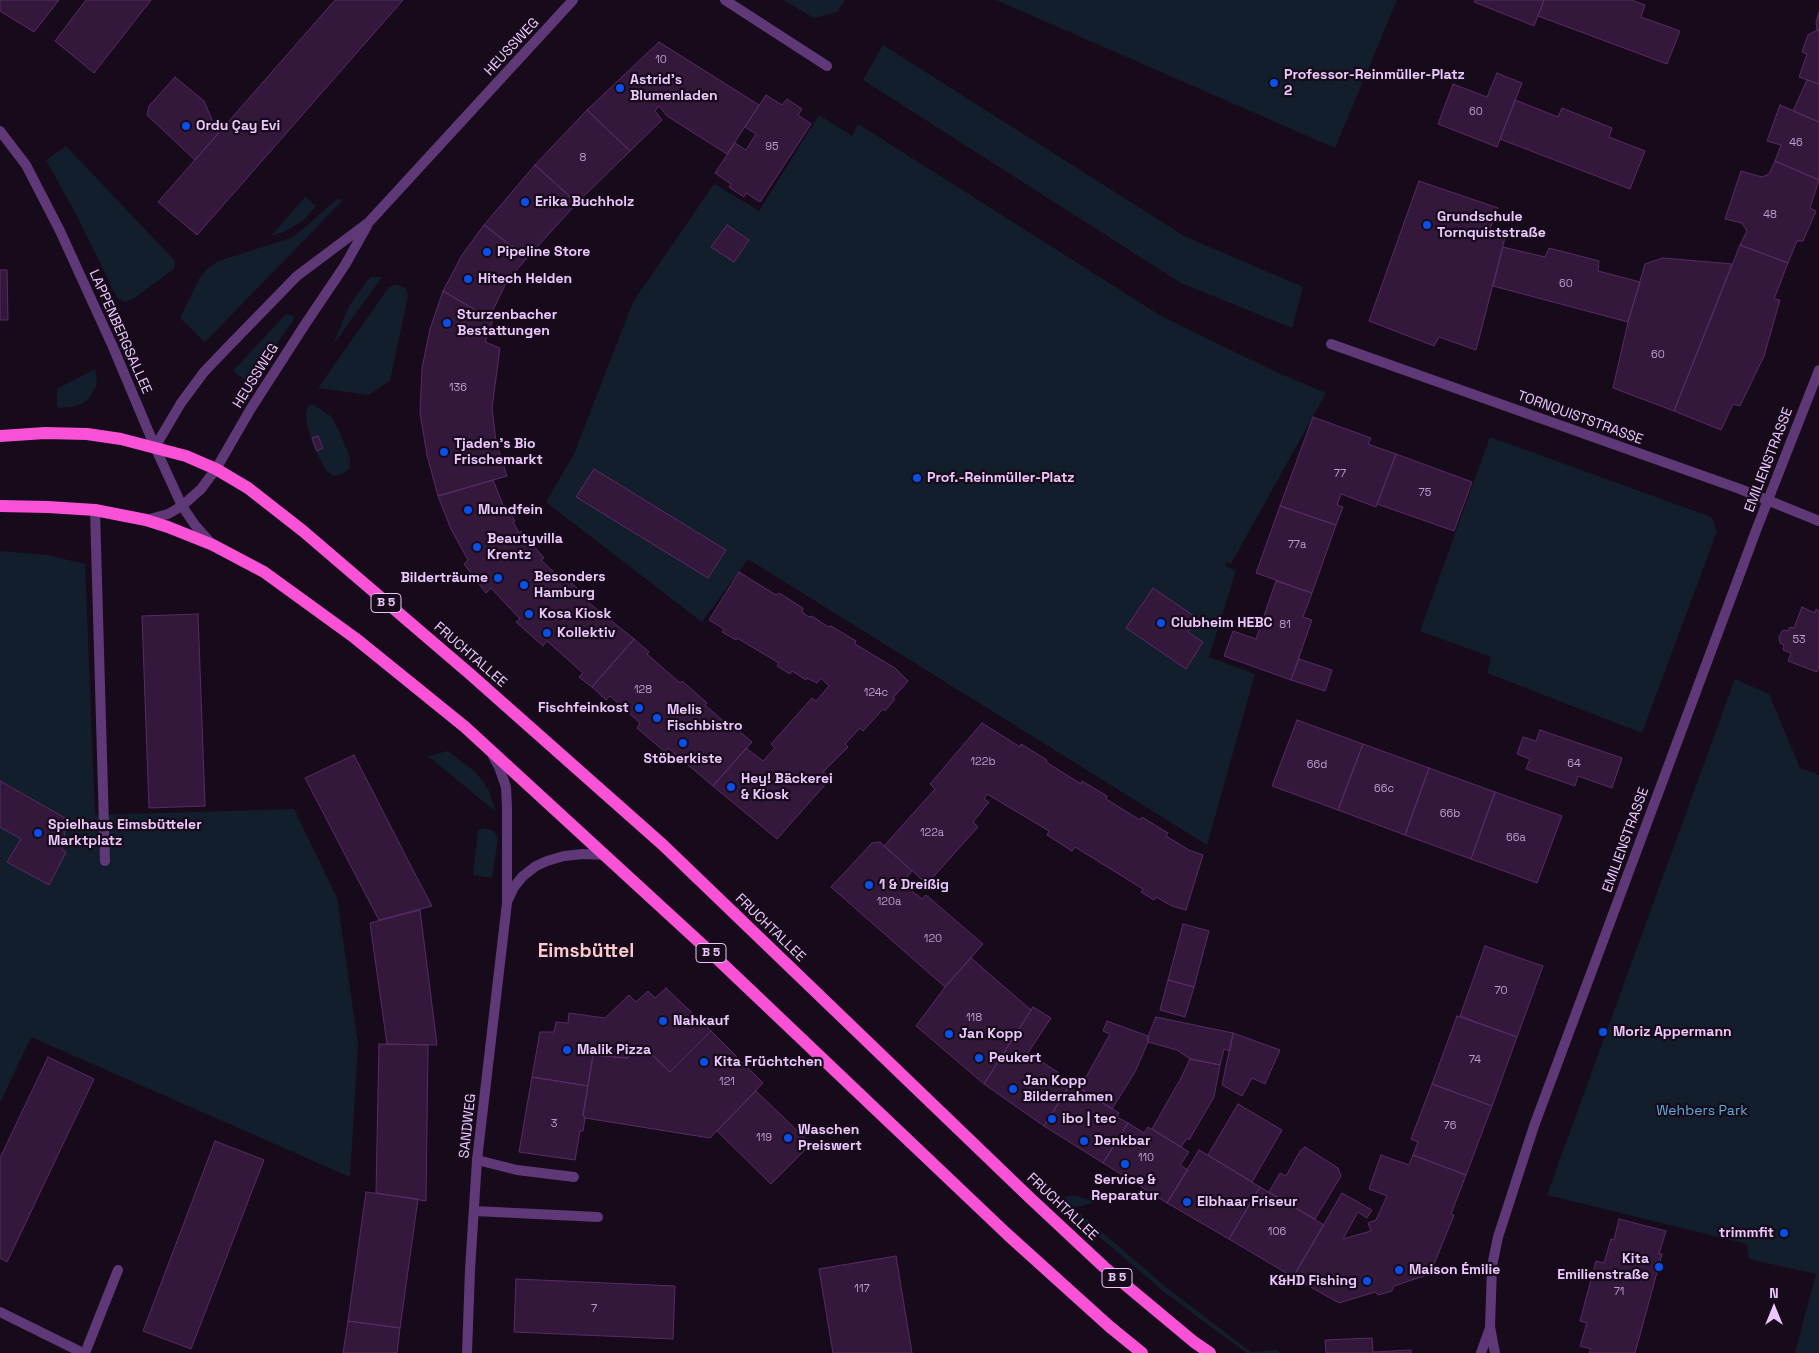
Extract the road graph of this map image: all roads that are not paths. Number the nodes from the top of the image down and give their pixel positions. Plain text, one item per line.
1 (573, 0) edge
2 (725, 0) edge
3 (827, 66) dead end
4 (0, 131) edge
5 (369, 222) junction
6 (1331, 344) dead end
7 (1819, 370) edge
8 (0, 436) edge
9 (155, 446) junction
10 (216, 469) junction
11 (1767, 501) junction
12 (0, 506) edge
13 (182, 506) junction
14 (95, 510) junction
15 (146, 520) junction
16 (1819, 521) edge
17 (213, 545) junction
18 (488, 749) junction
19 (605, 855) junction
20 (105, 861) dead end
21 (507, 903) junction
22 (478, 1160) junction
23 (574, 1177) dead end
24 (474, 1212) junction
25 (598, 1217) dead end
26 (118, 1270) dead end
27 (0, 1312) edge
28 (1490, 1327) junction
29 (84, 1353) edge
30 (467, 1353) edge
31 (1142, 1353) edge
32 (1210, 1353) edge
33 (1481, 1353) edge
34 (1495, 1353) edge

1 - 5 street, HEUSSWEG
2 - 3 street
4 - 9 street, LAPPENBERGSALLEE
5 - 9 street, HEUSSWEG
5 - 10 street, HEUSSWEG
6 - 11 street, TORNQUISTSTRASSE
7 - 11 street, EMILIENSTRASSE
8 - 9 main road, B 5
9 - 10 main road, B 5
9 - 13 street, LAPPENBERGSALLEE
10 - 13 street, HEUSSWEG
10 - 32 main road, FRUCHTALLEE / B 5
11 - 16 street, TORNQUISTSTRASSE
11 - 28 street, EMILIENSTRASSE
12 - 14 main road, B 5
13 - 15 street, HEUSSWEG
13 - 17 street, LAPPENBERGSALLEE
14 - 15 main road, B 5
14 - 20 street
15 - 17 main road, B 5
17 - 18 main road, B 5
18 - 19 main road, B 5
18 - 21 street, SANDWEG
19 - 21 street, SANDWEG
19 - 31 main road, B 5
21 - 22 street, SANDWEG
22 - 23 street
22 - 24 street, SANDWEG
24 - 25 street
24 - 30 street, SANDWEG
26 - 29 street
27 - 29 street
28 - 33 street, EMILIENSTRASSE
28 - 34 street, EMILIENSTRASSE

